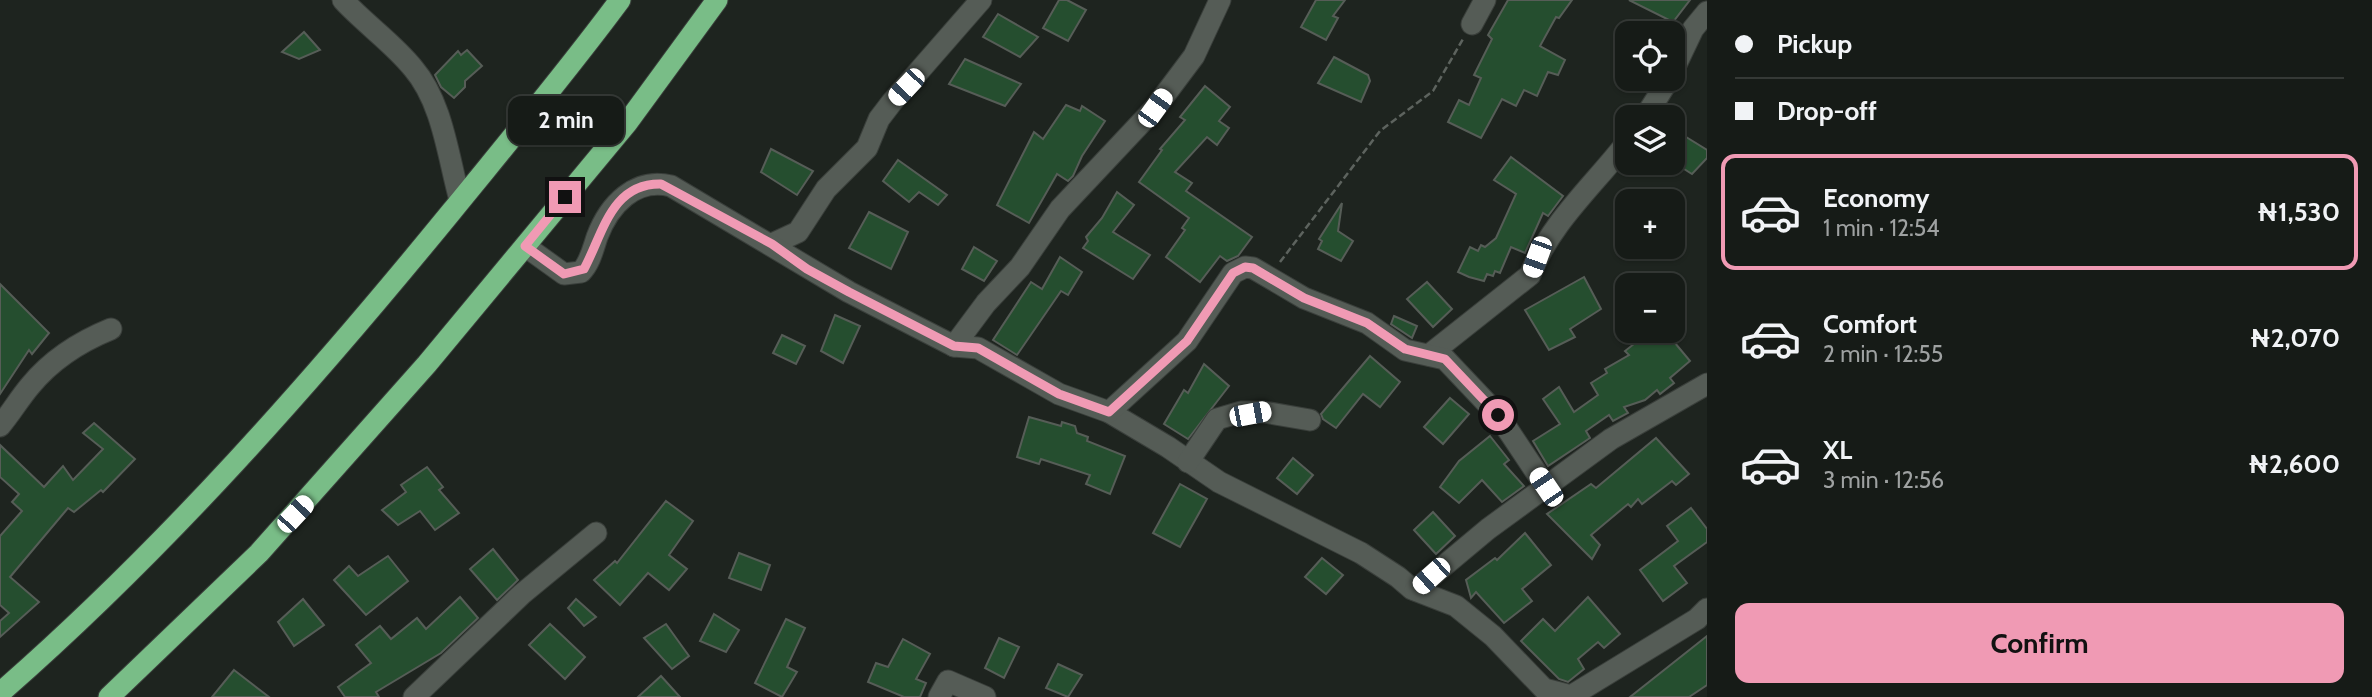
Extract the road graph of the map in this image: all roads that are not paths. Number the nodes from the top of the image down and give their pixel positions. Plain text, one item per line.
1 (343, 0) edge
2 (620, 0) edge
3 (717, 0) edge
4 (981, 0) edge
5 (1220, 0) edge
6 (1485, 0) edge
7 (1707, 12) edge
8 (1472, 24) road end
9 (1685, 46) edge
10 (1615, 156) edge
11 (460, 200) junction
12 (772, 244) junction
13 (525, 246) junction
14 (111, 329) dead end
15 (954, 346) junction
16 (1429, 355) junction
17 (1707, 384) edge
18 (1109, 412) junction
19 (1310, 420) dead end
20 (0, 426) edge
21 (1188, 462) junction
22 (1546, 487) junction
23 (596, 533) dead end
24 (1415, 590) junction
25 (1707, 609) edge
26 (1, 691) edge
27 (109, 697) edge
28 (414, 697) edge
29 (939, 697) edge
30 (985, 697) edge

1 - 11 street
2 - 11 highway
3 - 13 highway
4 - 12 street
5 - 15 street
6 - 8 street
7 - 9 street
10 - 16 street
11 - 26 highway
12 - 13 street
12 - 15 street
13 - 27 highway
14 - 20 street
15 - 18 street
16 - 18 street
16 - 22 street
17 - 22 street
18 - 21 street
19 - 21 street
21 - 24 street
22 - 24 street
23 - 28 street
24 - 25 street
29 - 30 street

